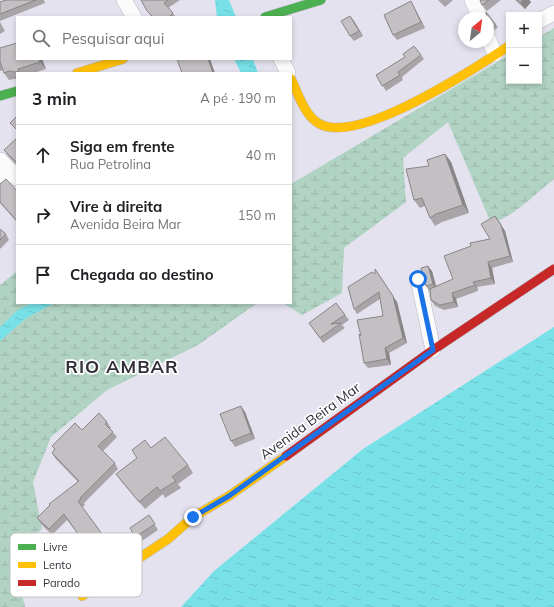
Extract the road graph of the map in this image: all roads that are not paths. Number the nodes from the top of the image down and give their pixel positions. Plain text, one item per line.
1 (124, 0) edge
2 (321, 0) edge
3 (472, 0) edge
4 (477, 12) edge
5 (554, 12) edge
6 (133, 16) edge
7 (269, 16) edge
8 (542, 19) edge
9 (492, 48) edge
10 (506, 48) edge
11 (495, 54) junction
12 (120, 60) edge
13 (282, 60) edge
14 (80, 72) edge
15 (288, 72) edge
16 (292, 81) edge
17 (16, 91) edge
18 (0, 96) edge
19 (0, 160) edge
20 (14, 175) edge
21 (0, 182) edge
22 (554, 269) edge
23 (418, 279) dead end
24 (433, 350) junction
25 (142, 556) edge

1 - 6 street
2 - 7 street
3 - 4 street
5 - 8 street
9 - 11 street
10 - 11 street
11 - 16 street
12 - 14 street
13 - 15 street
17 - 18 street
19 - 20 street
20 - 21 street
22 - 24 street, Avenida Beira Mar
23 - 24 street
24 - 25 street, Avenida Beira Mar

